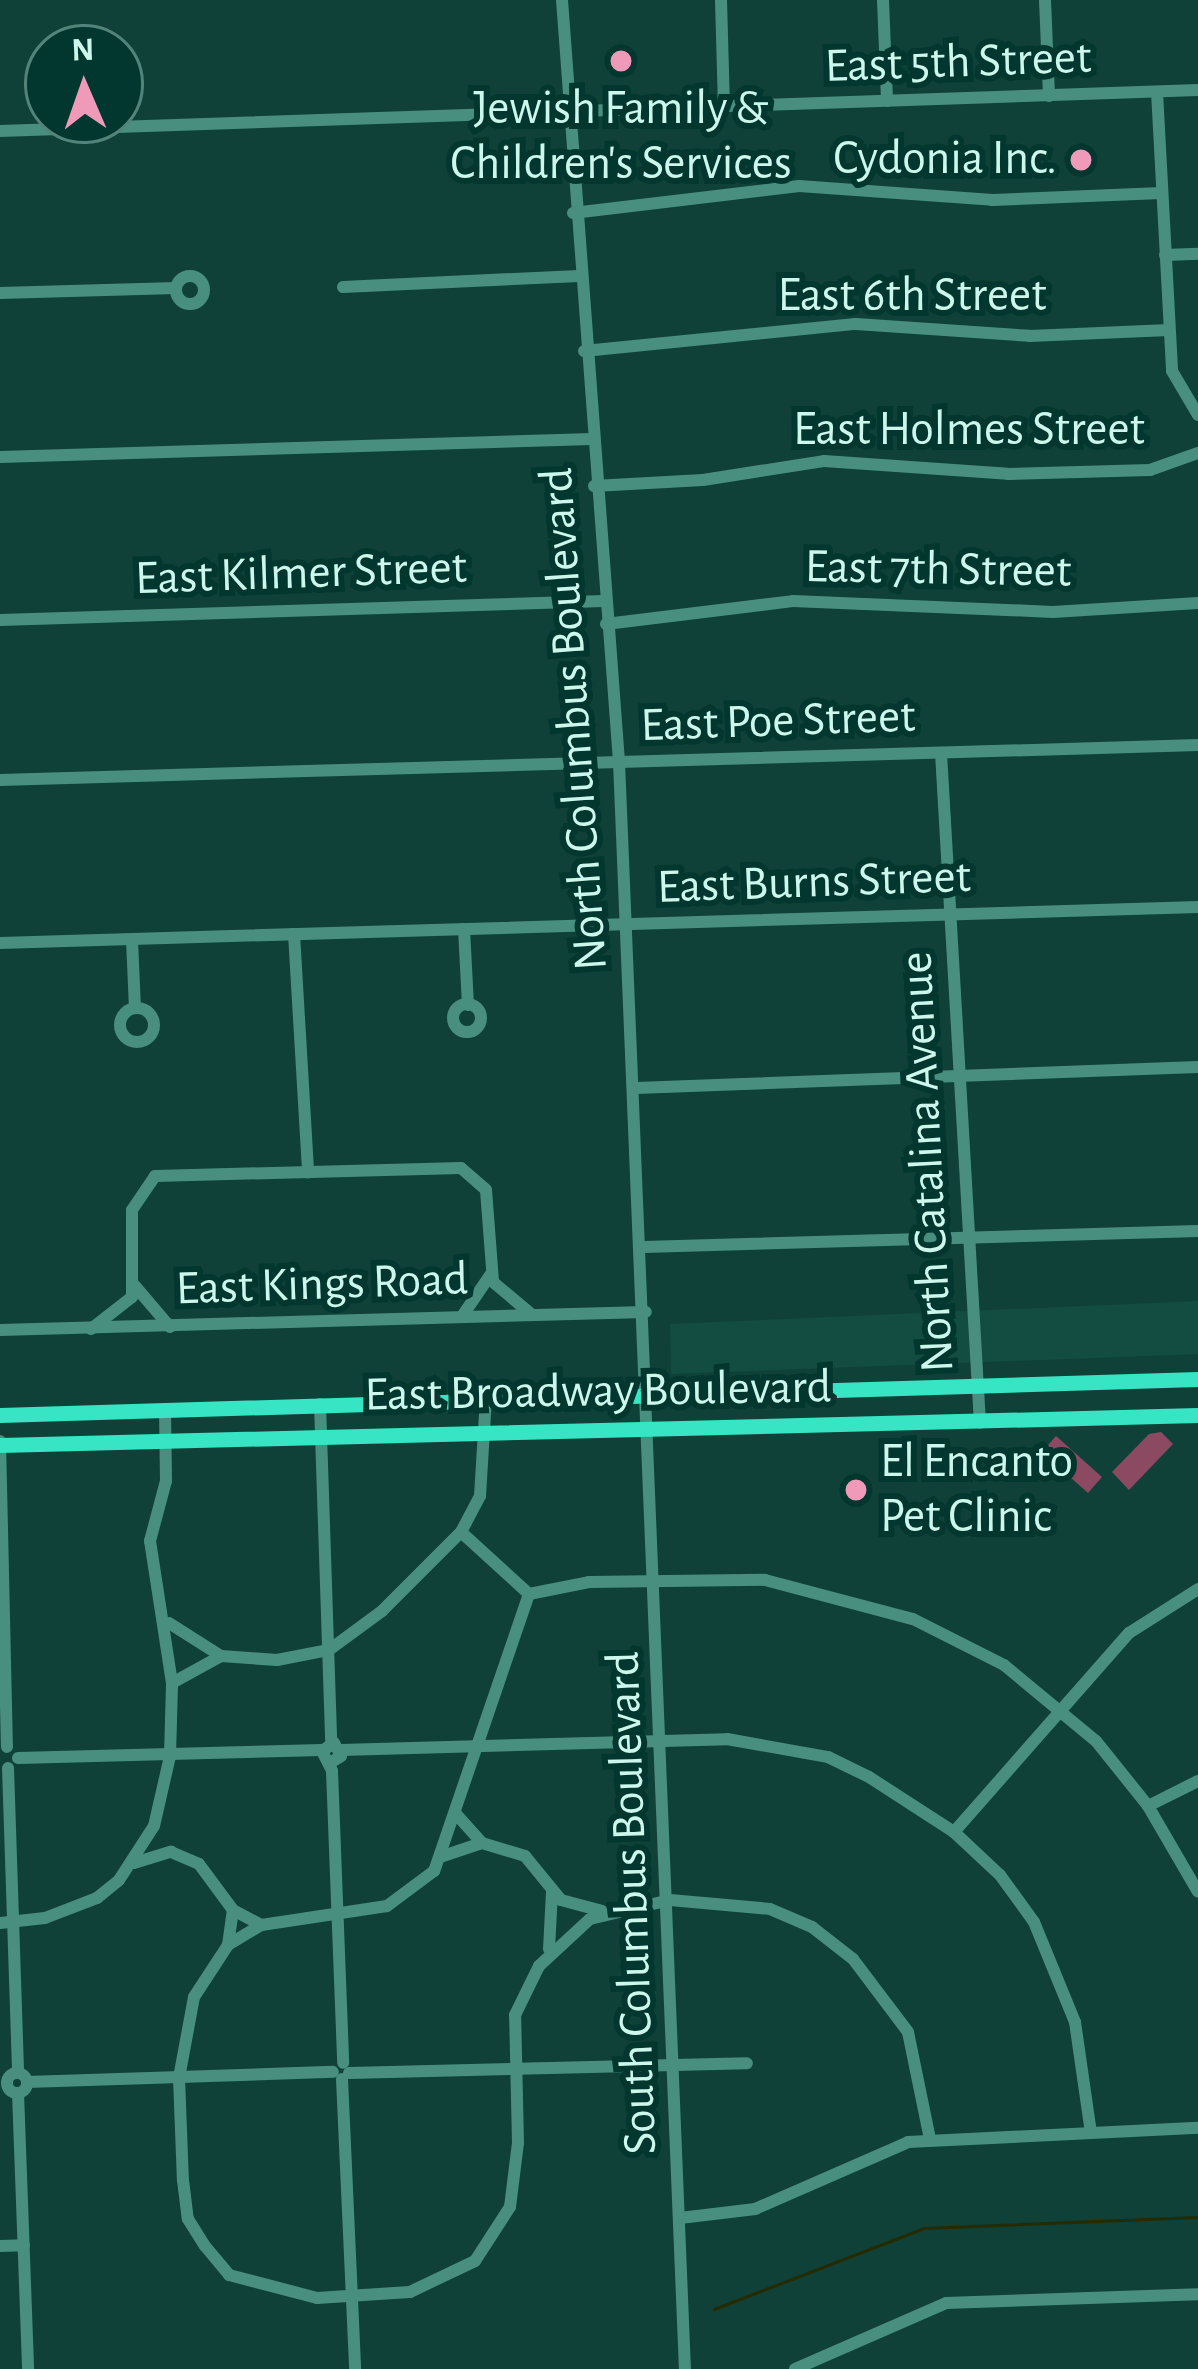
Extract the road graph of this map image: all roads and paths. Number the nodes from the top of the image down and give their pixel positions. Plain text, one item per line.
1 (562, 0) edge
2 (721, 0) edge
3 (884, 0) edge
4 (1045, 0) edge
5 (1198, 90) edge
6 (1157, 92) junction
7 (1048, 96) junction
8 (887, 101) junction
9 (724, 107) junction
10 (565, 113) junction
11 (0, 131) edge
12 (1161, 194) junction
13 (573, 214) junction
14 (1198, 254) edge
15 (1165, 255) junction
16 (579, 277) junction
17 (343, 286) dead end
18 (176, 288) dead end
19 (0, 293) edge
20 (1169, 330) junction
21 (584, 351) junction
22 (1198, 415) edge
23 (592, 439) junction
24 (1198, 453) edge
25 (0, 457) edge
26 (594, 486) junction
27 (604, 601) junction
28 (1198, 604) edge
29 (0, 620) edge
30 (606, 625) junction
31 (1198, 745) edge
32 (941, 753) junction
33 (619, 762) junction
34 (0, 779) edge
35 (1198, 907) edge
36 (949, 916) junction
37 (627, 924) junction
38 (464, 929) junction
39 (295, 934) junction
40 (132, 940) junction
41 (0, 943) edge
42 (468, 1005) dead end
43 (135, 1008) dead end
44 (1198, 1067) edge
45 (960, 1078) junction
46 (636, 1088) junction
47 (308, 1172) junction
48 (1198, 1231) edge
49 (968, 1237) junction
50 (644, 1247) junction
51 (491, 1274) junction
52 (134, 1285) junction
53 (646, 1312) junction
54 (530, 1313) junction
55 (462, 1315) junction
56 (170, 1327) junction
57 (91, 1329) junction
58 (0, 1330) edge
59 (1198, 1379) edge
60 (977, 1387) junction
61 (650, 1398) junction
62 (486, 1399) junction
63 (320, 1404) junction
64 (164, 1409) junction
65 (0, 1414) edge
66 (1198, 1415) edge
67 (980, 1423) junction
68 (488, 1430) junction
69 (652, 1434) junction
70 (321, 1435) junction
71 (165, 1440) junction
72 (0, 1444) edge
73 (461, 1532) junction
74 (658, 1579) junction
75 (1198, 1589) edge
76 (529, 1594) junction
77 (169, 1623) junction
78 (329, 1650) junction
79 (221, 1657) junction
80 (172, 1684) junction
81 (1060, 1709) junction
82 (664, 1739) junction
83 (477, 1747) junction
84 (331, 1751) junction
85 (170, 1756) junction
86 (6, 1758) edge
87 (1198, 1781) edge
88 (1148, 1806) junction
89 (456, 1814) junction
90 (154, 1826) junction
91 (954, 1832) junction
92 (482, 1843) junction
93 (172, 1852) junction
94 (443, 1856) junction
95 (133, 1864) junction
96 (552, 1891) junction
97 (1198, 1892) edge
98 (670, 1900) junction
99 (233, 1910) junction
100 (612, 1911) junction
101 (337, 1913) junction
102 (6, 1923) edge
103 (261, 1925) junction
104 (228, 1945) junction
105 (549, 1950) junction
106 (675, 2062) junction
107 (747, 2063) dead end
108 (512, 2068) junction
109 (342, 2072) junction
110 (179, 2078) junction
111 (14, 2083) edge
112 (1198, 2128) edge
113 (1091, 2133) junction
114 (930, 2139) junction
115 (680, 2218) junction
116 (24, 2245) junction
117 (0, 2246) edge
118 (1198, 2294) edge
119 (351, 2299) junction
120 (835, 2363) edge
121 (28, 2369) edge
122 (356, 2369) edge
123 (685, 2369) edge
124 (795, 2369) edge

1 - 10 street, North Columbus Boulevard
2 - 9 street
3 - 8 street
4 - 7 street
5 - 6 street, East 5th Street
6 - 7 street, East 5th Street
6 - 12 street
7 - 8 street, East 5th Street
8 - 9 street, East 5th Street
9 - 10 street, East 5th Street
10 - 11 street, East 5th Street
10 - 13 street, North Columbus Boulevard
12 - 13 street
12 - 15 street
13 - 16 street, North Columbus Boulevard
14 - 15 street
15 - 20 street
16 - 17 street
16 - 21 street, North Columbus Boulevard
18 - 19 street
20 - 21 street, East 6th Street
20 - 22 street
21 - 23 street, North Columbus Boulevard
23 - 25 street
23 - 26 street, North Columbus Boulevard
24 - 26 street, East Holmes Street
26 - 27 street, North Columbus Boulevard
27 - 29 street, East Kilmer Street
27 - 30 street, North Columbus Boulevard
28 - 30 street, East 7th Street
30 - 33 street, North Columbus Boulevard
31 - 32 street, East Poe Street
32 - 33 street, East Poe Street
32 - 36 street, North Catalina Avenue
33 - 34 street, East Poe Street
33 - 37 street, North Columbus Boulevard
35 - 36 street, East Burns Street
36 - 37 street, East Burns Street
36 - 45 street, North Catalina Avenue
37 - 38 street, East Burns Street
37 - 46 street, North Columbus Boulevard
38 - 39 street, East Burns Street
38 - 42 street
39 - 40 street, East Burns Street
39 - 47 street
40 - 41 street, East Burns Street
40 - 43 street
44 - 45 street
45 - 46 street
45 - 49 street, North Catalina Avenue
46 - 50 street, North Columbus Boulevard
47 - 51 street
47 - 52 street
48 - 49 street
49 - 50 street
49 - 60 street, North Catalina Avenue
50 - 53 street, North Columbus Boulevard
51 - 54 street
51 - 55 street
52 - 56 street
52 - 57 street
53 - 54 street, East Kings Road
53 - 61 street, North Columbus Boulevard
54 - 55 street, East Kings Road
55 - 56 street, East Kings Road
56 - 57 street, East Kings Road
57 - 58 street, East Kings Road
59 - 60 main road, East Broadway Boulevard
60 - 61 main road, East Broadway Boulevard
60 - 67 street, North Catalina Avenue
61 - 62 main road, East Broadway Boulevard
61 - 69 street, North Columbus Boulevard
62 - 63 main road, East Broadway Boulevard
62 - 68 street
63 - 64 main road, East Broadway Boulevard
63 - 70 street
64 - 65 main road, East Broadway Boulevard
64 - 71 street
66 - 67 main road, East Broadway Boulevard
67 - 69 main road, East Broadway Boulevard
68 - 69 main road, East Broadway Boulevard
68 - 70 main road, East Broadway Boulevard
68 - 73 street
69 - 74 street, South Columbus Boulevard
70 - 71 main road, East Broadway Boulevard
70 - 78 street
71 - 72 main road, East Broadway Boulevard
71 - 77 street
72 - 86 street
73 - 76 street
73 - 78 street
74 - 76 street
74 - 81 street
74 - 82 street, South Columbus Boulevard
75 - 81 street
76 - 83 street
77 - 79 street
77 - 80 street
78 - 79 street
78 - 84 street
79 - 80 street
80 - 85 street
81 - 88 street
81 - 91 street
82 - 83 street
82 - 91 street
82 - 98 street, South Columbus Boulevard
83 - 84 street
83 - 89 street
84 - 85 street
84 - 101 street
85 - 86 street
85 - 90 street
86 - 102 street
87 - 88 street
88 - 97 street
89 - 92 street
89 - 94 street
90 - 93 street
90 - 95 street
91 - 113 street
92 - 94 street
92 - 96 street
93 - 95 street
93 - 99 street
94 - 101 street
95 - 102 street
96 - 100 street
96 - 105 street
98 - 100 street
98 - 106 street, South Columbus Boulevard
98 - 114 street
99 - 103 street
99 - 104 street
100 - 105 street
101 - 103 street
101 - 109 street
102 - 111 street
103 - 104 street
104 - 110 street
105 - 108 street
106 - 107 street
106 - 108 street
106 - 115 street, South Columbus Boulevard
108 - 109 street
108 - 119 street
109 - 110 street
109 - 119 street
110 - 111 street
110 - 119 street
111 - 116 street
112 - 113 street
113 - 114 street
114 - 115 street
115 - 123 street, South Columbus Boulevard
116 - 117 street
116 - 121 street
118 - 120 street
119 - 122 street
120 - 124 street

